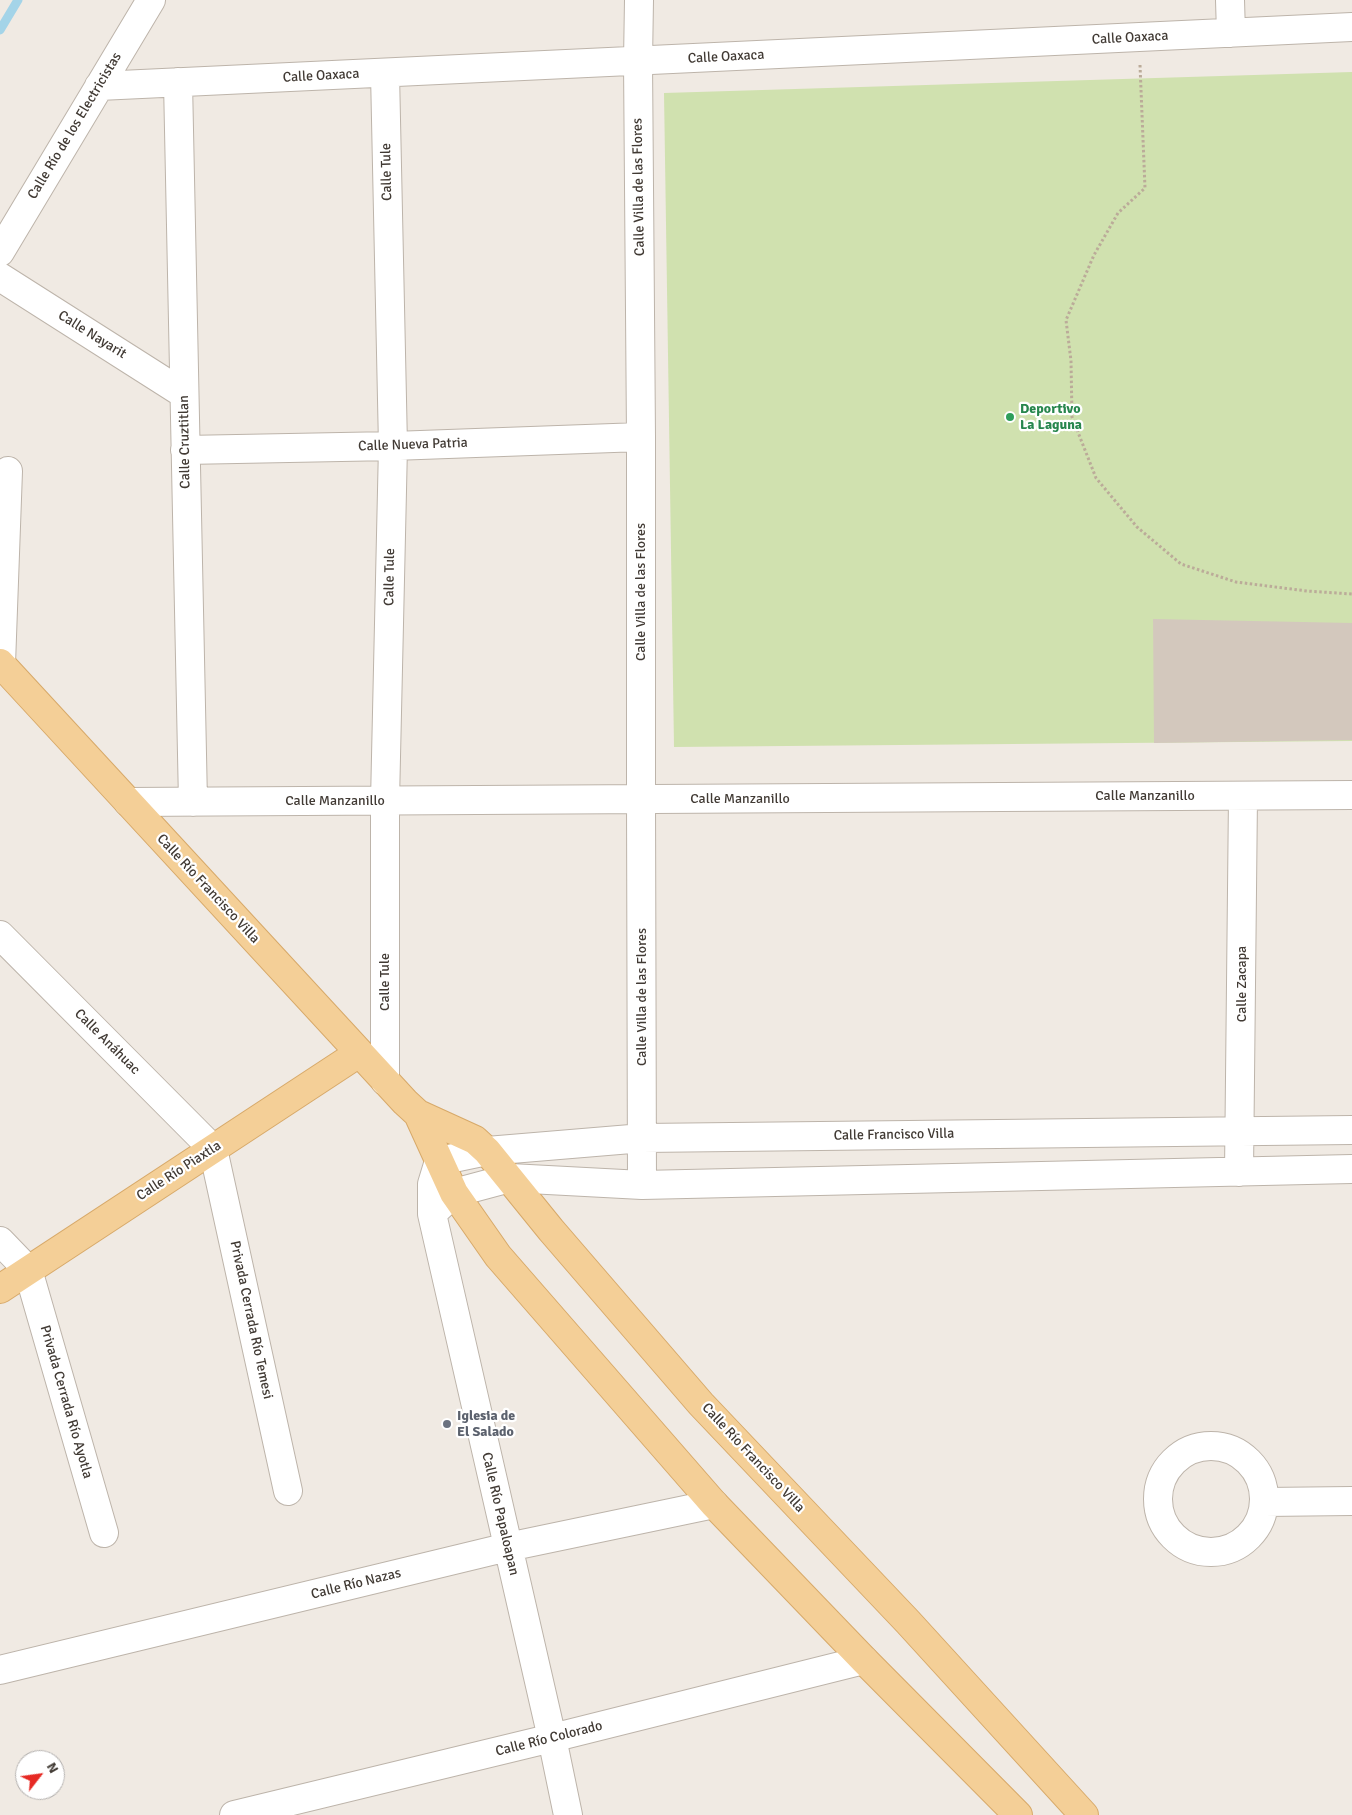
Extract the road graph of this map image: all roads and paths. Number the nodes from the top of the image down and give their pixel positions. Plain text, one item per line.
1 (151, 0) edge
2 (639, 0) edge
3 (1230, 0) edge
4 (1352, 27) edge
5 (1231, 33) junction
6 (1140, 37) junction
7 (638, 61) junction
8 (384, 73) junction
9 (178, 82) junction
10 (99, 86) junction
11 (0, 252) edge
12 (0, 277) edge
13 (184, 394) junction
14 (642, 437) junction
15 (393, 446) junction
16 (185, 450) junction
17 (8, 471) dead end
18 (1352, 594) edge
19 (1, 664) edge
20 (1352, 795) edge
21 (1242, 796) junction
22 (641, 799) junction
23 (385, 801) junction
24 (128, 802) junction
25 (193, 802) junction
26 (0, 936) edge
27 (359, 1053) junction
28 (385, 1081) junction
29 (418, 1114) junction
30 (1352, 1130) edge
31 (1241, 1131) junction
32 (643, 1138) junction
33 (213, 1148) junction
34 (487, 1151) junction
35 (439, 1161) junction
36 (1352, 1170) edge
37 (1239, 1172) junction
38 (510, 1178) junction
39 (642, 1185) junction
40 (454, 1193) junction
41 (432, 1214) junction
42 (0, 1241) edge
43 (28, 1270) junction
44 (0, 1289) edge
45 (288, 1491) dead end
46 (1352, 1500) edge
47 (1265, 1502) dead end
48 (714, 1504) junction
49 (104, 1533) dead end
50 (508, 1547) junction
51 (864, 1660) junction
52 (0, 1670) edge
53 (552, 1738) junction
54 (234, 1815) edge
55 (568, 1815) edge
56 (1018, 1815) edge
57 (1084, 1815) edge

1 - 10 street, Calle Río de los Electricistas
2 - 7 street, Calle Villa de las Flores
3 - 5 street
4 - 5 street, Calle Oaxaca
5 - 6 street, Calle Oaxaca
6 - 7 street, Calle Oaxaca
6 - 18 path
7 - 8 street, Calle Oaxaca
7 - 14 street, Calle Villa de las Flores
8 - 9 street, Calle Oaxaca
8 - 15 street, Calle Tule
9 - 10 street, Calle Oaxaca
9 - 13 street, Calle Cruztitlan
10 - 11 street, Calle Río de los Electricistas
12 - 13 street, Calle Nayarit
13 - 16 street, Calle Cruztitlan
14 - 15 street, Calle Nueva Patria
14 - 22 street, Calle Villa de las Flores
15 - 16 street, Calle Nueva Patria
15 - 23 street, Calle Tule
16 - 25 street, Calle Cruztitlan
17 - 19 street
19 - 24 main road, Calle Río Francisco Villa
20 - 21 street, Calle Manzanillo
21 - 22 street, Calle Manzanillo
21 - 31 street, Calle Zacapa
22 - 23 street, Calle Manzanillo
22 - 32 street, Calle Villa de las Flores
23 - 25 street, Calle Manzanillo
23 - 28 street, Calle Tule
24 - 25 street, Calle Manzanillo
24 - 27 main road, Calle Río Francisco Villa
26 - 33 street, Calle Anáhuac
27 - 28 main road, Calle Río Francisco Villa
27 - 33 main road, Calle Río Piaxtla
28 - 29 main road, Calle Río Francisco Villa
29 - 34 main road, Calle Río Francisco Villa
29 - 35 main road, Calle Río Francisco Villa
30 - 31 street, Calle Francisco Villa
31 - 32 street, Calle Francisco Villa
31 - 37 street, Calle Zacapa
32 - 34 street, Calle Francisco Villa
32 - 39 street, Calle Villa de las Flores
33 - 43 main road, Calle Río Piaxtla
33 - 45 street, Privada Cerrada Río Temesi
34 - 35 street, Calle Francisco Villa
34 - 38 main road, Calle Río Francisco Villa
35 - 40 main road, Calle Río Francisco Villa
35 - 41 street, Calle Río Papaloapan
36 - 37 street
37 - 39 street
38 - 39 street
38 - 40 street
38 - 57 main road, Calle Río Francisco Villa
40 - 41 street
40 - 48 main road, Calle Río Francisco Villa
41 - 50 street, Calle Río Papaloapan
42 - 43 street
43 - 44 main road, Calle Río Piaxtla
43 - 49 street, Privada Cerrada Río Ayotla
46 - 47 street
48 - 50 street, Calle Río Nazas
48 - 51 main road, Calle Río Francisco Villa
50 - 52 street, Calle Río Nazas
50 - 53 street, Calle Río Papaloapan
51 - 53 street, Calle Río Colorado
51 - 56 main road, Calle Río Francisco Villa
53 - 54 street, Calle Río Colorado
53 - 55 street, Calle Río Papaloapan

